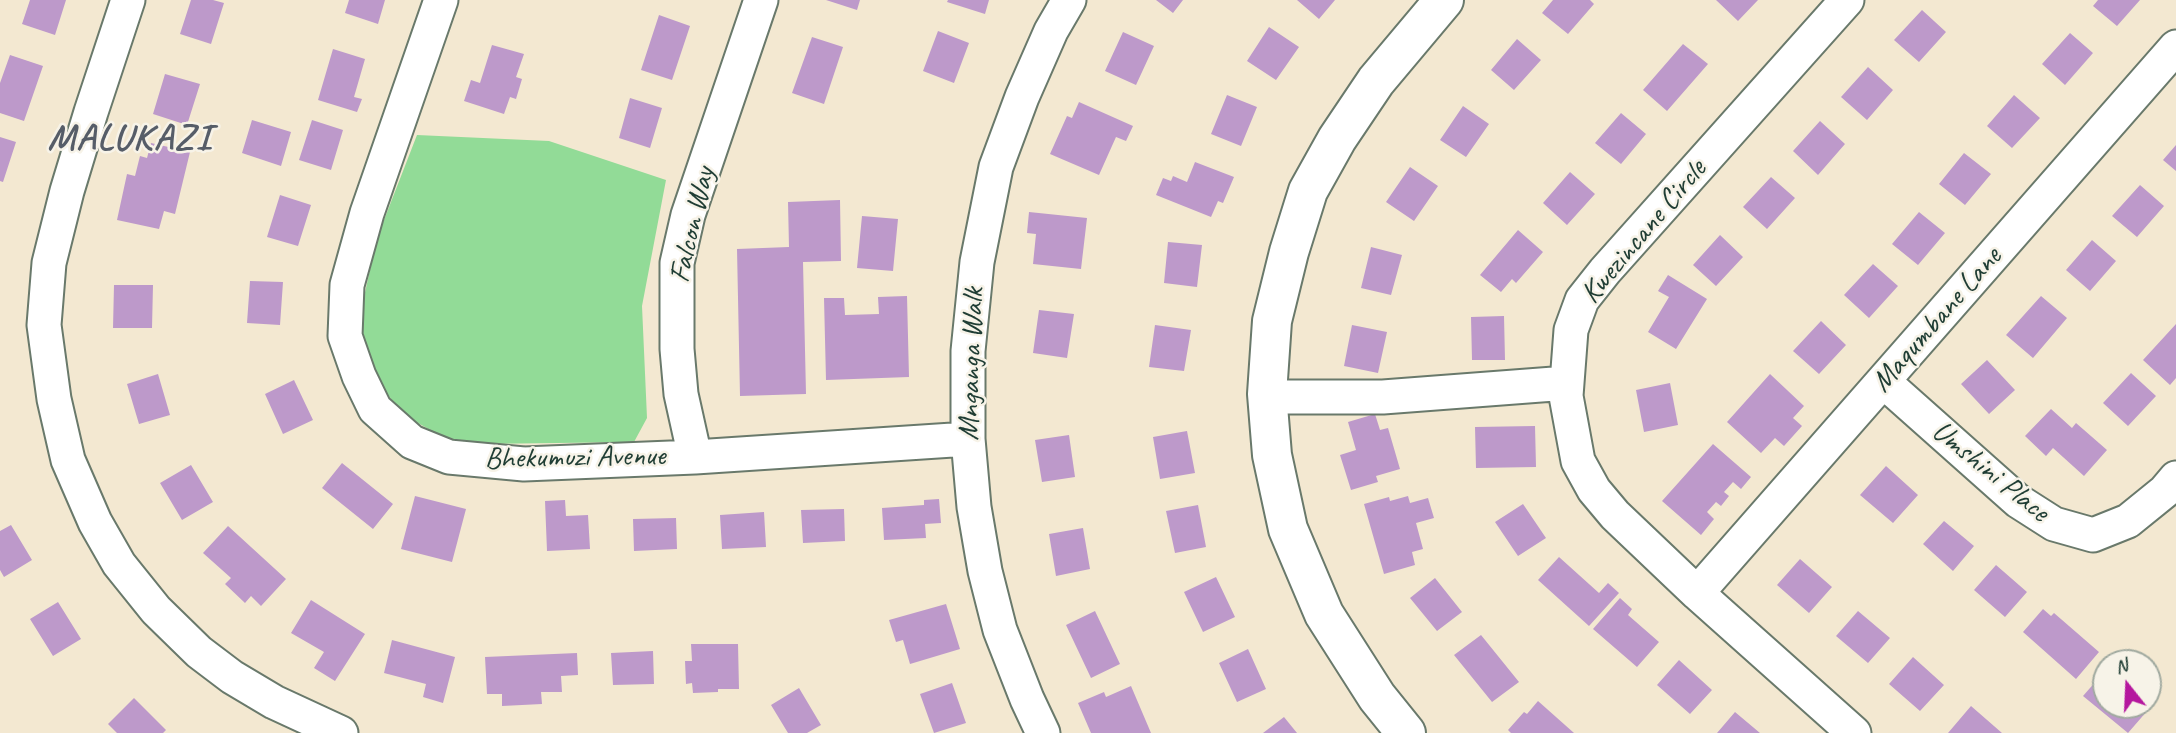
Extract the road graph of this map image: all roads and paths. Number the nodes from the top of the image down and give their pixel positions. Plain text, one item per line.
1 (128, 0) edge
2 (440, 0) edge
3 (761, 0) edge
4 (1069, 0) edge
5 (1444, 0) edge
6 (1847, 0) edge
7 (2176, 47) edge
8 (1882, 382) junction
9 (1567, 383) junction
10 (1268, 394) junction
11 (968, 439) junction
12 (695, 457) junction
13 (2176, 478) edge
14 (1697, 593) junction
15 (341, 733) edge
16 (1043, 733) edge
17 (1406, 733) edge
18 (1854, 733) edge

1 - 15 street
2 - 12 street, Bhekumuzi Avenue
3 - 12 street, Falcon Way
4 - 11 street, Mnganga Walk
5 - 10 street
6 - 9 street, Kwezincane Circle
7 - 8 street, Maqumbane Lane
8 - 13 street, Umshini Place
8 - 14 street, Maqumbane Lane
9 - 10 street
9 - 14 street, Kwezincane Circle
10 - 17 street
11 - 12 street, Bhekumuzi Avenue
11 - 16 street, Mnganga Walk
14 - 18 street, Kwezincane Circle

